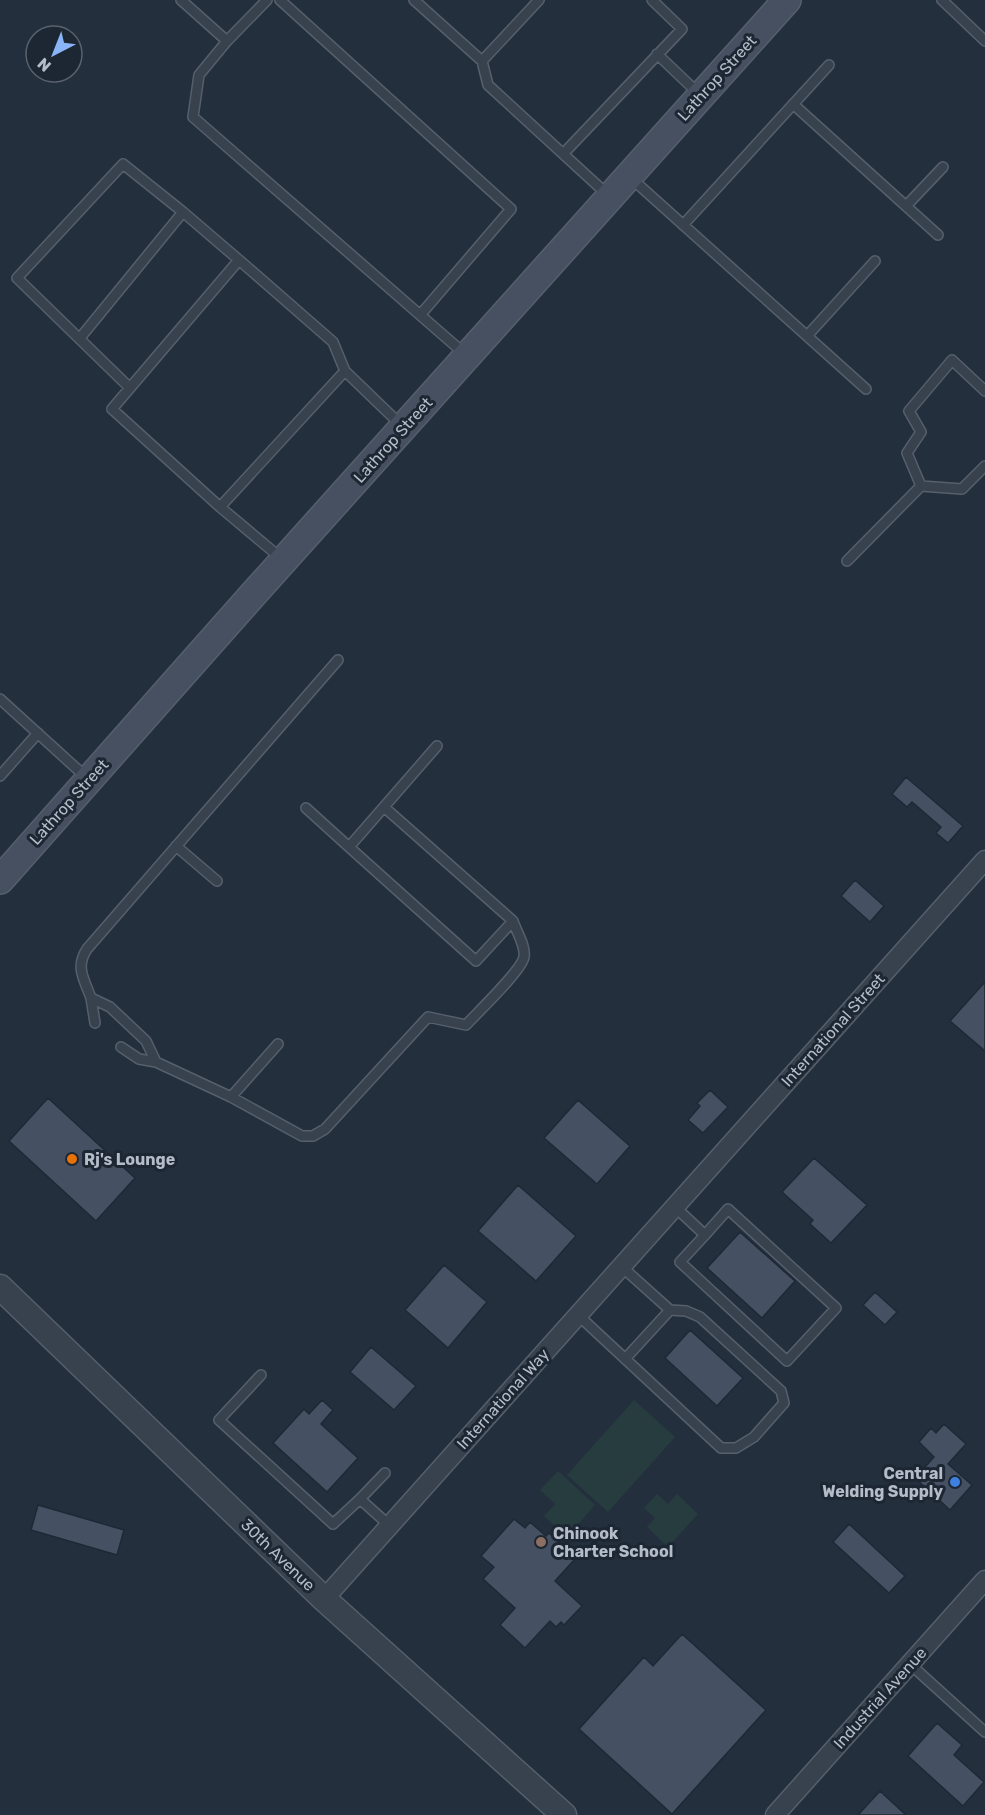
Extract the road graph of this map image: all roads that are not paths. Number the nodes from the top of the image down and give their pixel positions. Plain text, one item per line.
1 (181, 0) edge
2 (267, 0) edge
3 (280, 0) edge
4 (414, 0) edge
5 (538, 0) edge
6 (652, 0) edge
7 (787, 0) edge
8 (942, 0) edge
9 (227, 41) junction
10 (985, 41) edge
11 (657, 54) junction
12 (482, 61) junction
13 (829, 65) dead end
14 (701, 96) junction
15 (793, 104) junction
16 (564, 153) junction
17 (943, 167) dead end
18 (629, 177) junction
19 (611, 197) junction
20 (906, 206) junction
21 (183, 212) junction
22 (683, 225) junction
23 (938, 235) dead end
24 (239, 260) junction
25 (876, 261) dead end
26 (421, 314) junction
27 (807, 336) junction
28 (80, 338) junction
29 (468, 357) junction
30 (345, 371) junction
31 (130, 388) junction
32 (866, 389) dead end
33 (985, 391) edge
34 (404, 428) junction
35 (985, 465) edge
36 (921, 486) junction
37 (220, 507) junction
38 (284, 560) junction
39 (847, 561) dead end
40 (338, 660) dead end
41 (2, 703) edge
42 (38, 733) junction
43 (437, 746) dead end
44 (0, 776) edge
45 (89, 780) junction
46 (384, 807) junction
47 (306, 808) dead end
48 (176, 846) junction
49 (349, 847) junction
50 (985, 860) edge
51 (0, 880) edge
52 (217, 881) dead end
53 (513, 921) junction
54 (91, 998) junction
55 (95, 1023) dead end
56 (278, 1044) dead end
57 (121, 1047) dead end
58 (156, 1062) junction
59 (231, 1097) junction
60 (678, 1203) junction
61 (705, 1235) junction
62 (621, 1266) junction
63 (0, 1287) edge
64 (670, 1310) junction
65 (578, 1315) junction
66 (625, 1359) junction
67 (261, 1375) dead end
68 (385, 1473) dead end
69 (360, 1499) junction
70 (390, 1526) junction
71 (985, 1580) edge
72 (324, 1599) junction
73 (909, 1665) junction
74 (985, 1732) edge
75 (564, 1815) edge
76 (775, 1815) edge

1 - 9 lane
2 - 9 lane
3 - 26 lane
4 - 12 lane
5 - 12 lane
6 - 11 lane
7 - 14 main road, Lathrop Street
8 - 10 lane
9 - 26 lane
11 - 14 lane
11 - 16 lane
12 - 16 lane
13 - 15 lane
14 - 18 main road, Lathrop Street
15 - 20 lane
15 - 22 lane
16 - 19 lane
17 - 20 lane
18 - 19 main road, Lathrop Street
18 - 22 lane
19 - 29 main road, Lathrop Street
20 - 23 lane
21 - 24 lane
21 - 28 lane
21 - 28 lane
22 - 27 lane
24 - 30 lane
24 - 31 lane
25 - 27 lane
26 - 29 lane
27 - 32 lane
28 - 31 lane
29 - 34 main road, Lathrop Street
30 - 34 lane
30 - 37 lane
31 - 37 lane
33 - 36 lane
34 - 38 main road, Lathrop Street
35 - 36 lane
36 - 39 lane
37 - 38 lane
38 - 45 main road, Lathrop Street
40 - 48 lane
41 - 42 lane
42 - 44 lane
42 - 45 lane
43 - 46 lane
45 - 51 main road, Lathrop Street
46 - 49 lane
46 - 53 lane
47 - 49 lane
48 - 52 lane
48 - 54 lane
49 - 53 lane
50 - 60 street, International Street
53 - 59 lane
54 - 55 lane
54 - 58 lane
56 - 59 lane
57 - 58 lane
58 - 59 lane
60 - 61 lane
60 - 62 street, International Way
61 - 61 lane
62 - 64 lane
62 - 65 street, International Way
63 - 72 street, 30th Avenue
64 - 66 lane
64 - 66 lane
65 - 66 lane
65 - 70 street, International Way
67 - 69 lane
68 - 69 lane
69 - 70 lane
70 - 72 street, International Way
71 - 73 street, Industrial Avenue
72 - 75 street, 30th Avenue
73 - 74 lane
73 - 76 street, Industrial Avenue

